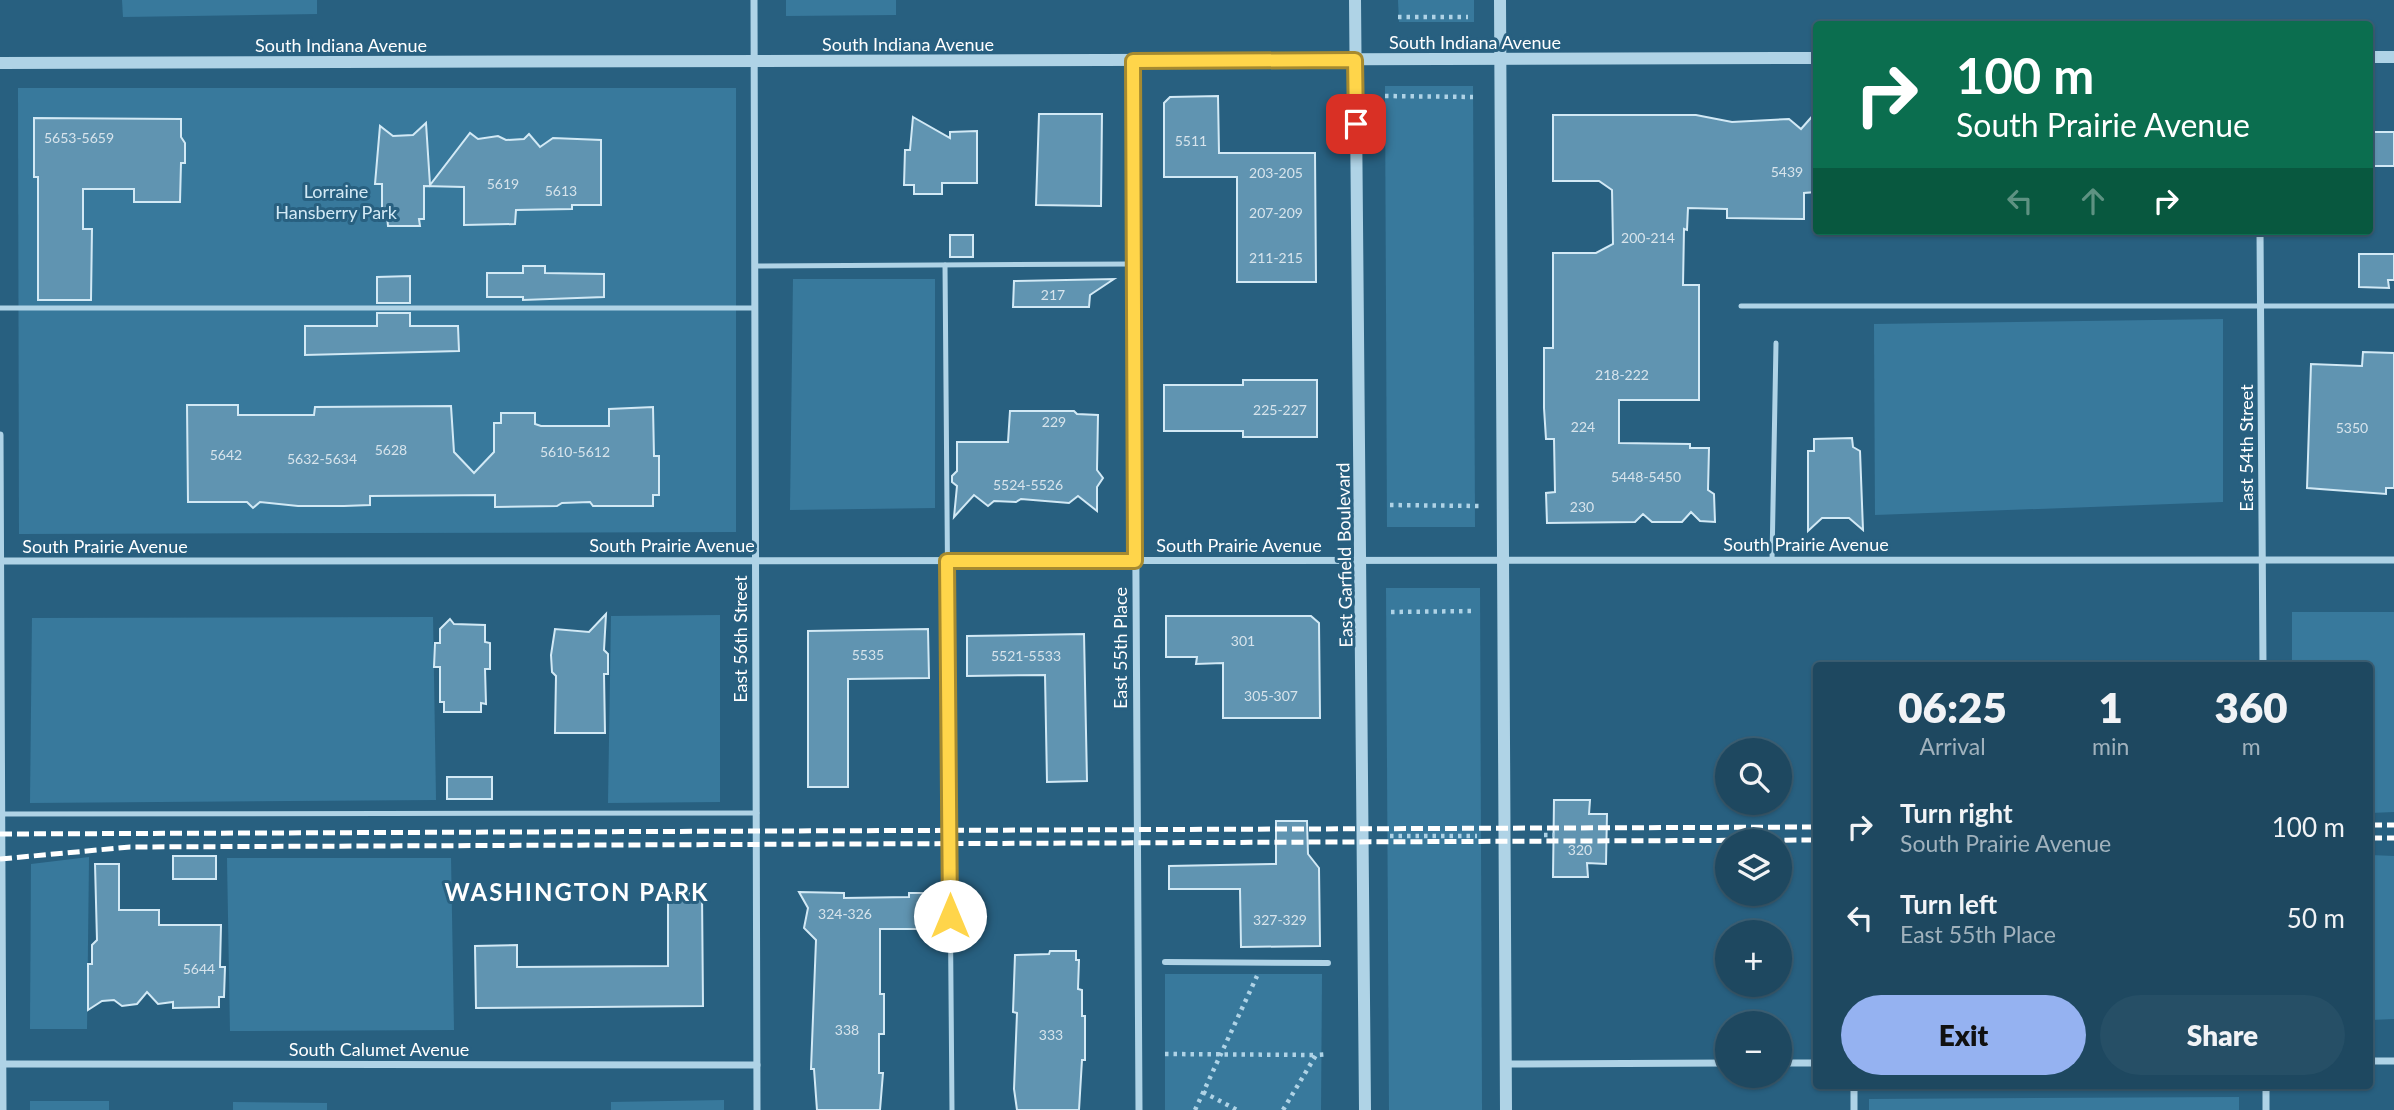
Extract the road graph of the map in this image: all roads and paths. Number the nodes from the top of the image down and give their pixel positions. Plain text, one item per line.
1 (754, 0) edge
2 (1355, 0) edge
3 (1500, 0) edge
4 (1398, 17) dead end
5 (1468, 17) dead end
6 (2373, 57) edge
7 (2394, 57) edge
8 (1501, 58) junction
9 (1813, 58) edge
10 (1355, 60) junction
11 (754, 61) junction
12 (1133, 61) junction
13 (0, 63) edge
14 (1385, 96) dead end
15 (1473, 97) dead end
16 (2260, 235) edge
17 (1134, 264) junction
18 (945, 265) junction
19 (755, 266) junction
20 (1741, 306) dead end
21 (2261, 306) junction
22 (2394, 306) edge
23 (0, 308) edge
24 (755, 308) junction
25 (1776, 343) dead end
26 (0, 435) edge
27 (1390, 505) dead end
28 (1479, 506) dead end
29 (2394, 559) edge
30 (1772, 560) junction
31 (2263, 560) junction
32 (0, 561) edge
33 (756, 561) junction
34 (947, 561) junction
35 (1135, 561) junction
36 (1362, 561) junction
37 (1503, 561) junction
38 (1476, 611) dead end
39 (1391, 612) dead end
40 (2263, 662) edge
41 (757, 813) junction
42 (2, 814) junction
43 (1, 823) edge
44 (1544, 835) dead end
45 (1553, 835) dead end
46 (1390, 836) dead end
47 (1478, 836) dead end
48 (1165, 962) dead end
49 (1263, 962) junction
50 (1328, 963) dead end
51 (1165, 1054) dead end
52 (1221, 1054) junction
53 (1328, 1054) dead end
54 (1316, 1055) junction
55 (2373, 1061) edge
56 (2394, 1061) edge
57 (1, 1063) edge
58 (1715, 1063) edge
59 (1792, 1063) edge
60 (1813, 1063) edge
61 (1506, 1064) junction
62 (757, 1065) junction
63 (1854, 1089) edge
64 (2266, 1089) edge
65 (1203, 1092) junction
66 (3, 1110) edge
67 (757, 1110) edge
68 (952, 1110) edge
69 (1139, 1110) edge
70 (1195, 1110) edge
71 (1237, 1110) edge
72 (1283, 1110) edge
73 (1365, 1110) edge
74 (1506, 1110) edge
75 (1854, 1110) edge
76 (2266, 1110) edge

1 - 11 street, East 56th Street
2 - 10 street, East Garfield Boulevard
3 - 8 street
4 - 5 path
6 - 7 street
8 - 9 street, South Indiana Avenue
8 - 10 street, South Indiana Avenue
8 - 37 street
10 - 12 street, South Indiana Avenue
10 - 36 street, East Garfield Boulevard
11 - 12 street, South Indiana Avenue
11 - 13 street, South Indiana Avenue
11 - 19 street, East 56th Street
12 - 17 street, East 55th Place
14 - 15 path
16 - 21 street, East 54th Street
17 - 18 lane
17 - 35 street, East 55th Place
18 - 19 lane
18 - 34 lane
19 - 24 street, East 56th Street
20 - 21 lane
21 - 22 lane
21 - 31 street, East 54th Street
23 - 24 lane
24 - 33 street, East 56th Street
25 - 30 lane
26 - 32 street
27 - 28 path
29 - 31 street, South Prairie Avenue
30 - 31 street, South Prairie Avenue
30 - 37 street, South Prairie Avenue
31 - 40 street, East 54th Street
32 - 33 street, South Prairie Avenue
32 - 42 street
33 - 34 street, South Prairie Avenue
33 - 41 street, East 56th Street
34 - 35 street, South Prairie Avenue
34 - 68 lane
35 - 36 street, South Prairie Avenue
35 - 69 street, East 55th Place
36 - 37 street, South Prairie Avenue
36 - 73 street, East Garfield Boulevard
37 - 61 street
38 - 39 path
41 - 42 lane
41 - 62 street, East 56th Street
42 - 43 street
43 - 57 street
44 - 45 path
46 - 47 path
48 - 49 street
49 - 50 street
49 - 52 path
51 - 52 path
52 - 54 path
52 - 65 path
53 - 54 path
54 - 72 path
55 - 56 street
57 - 62 street, South Calumet Avenue
57 - 66 street
58 - 61 street
59 - 60 street
61 - 74 street
62 - 67 street, East 56th Street
63 - 75 street
64 - 76 street
65 - 70 path
65 - 71 path

